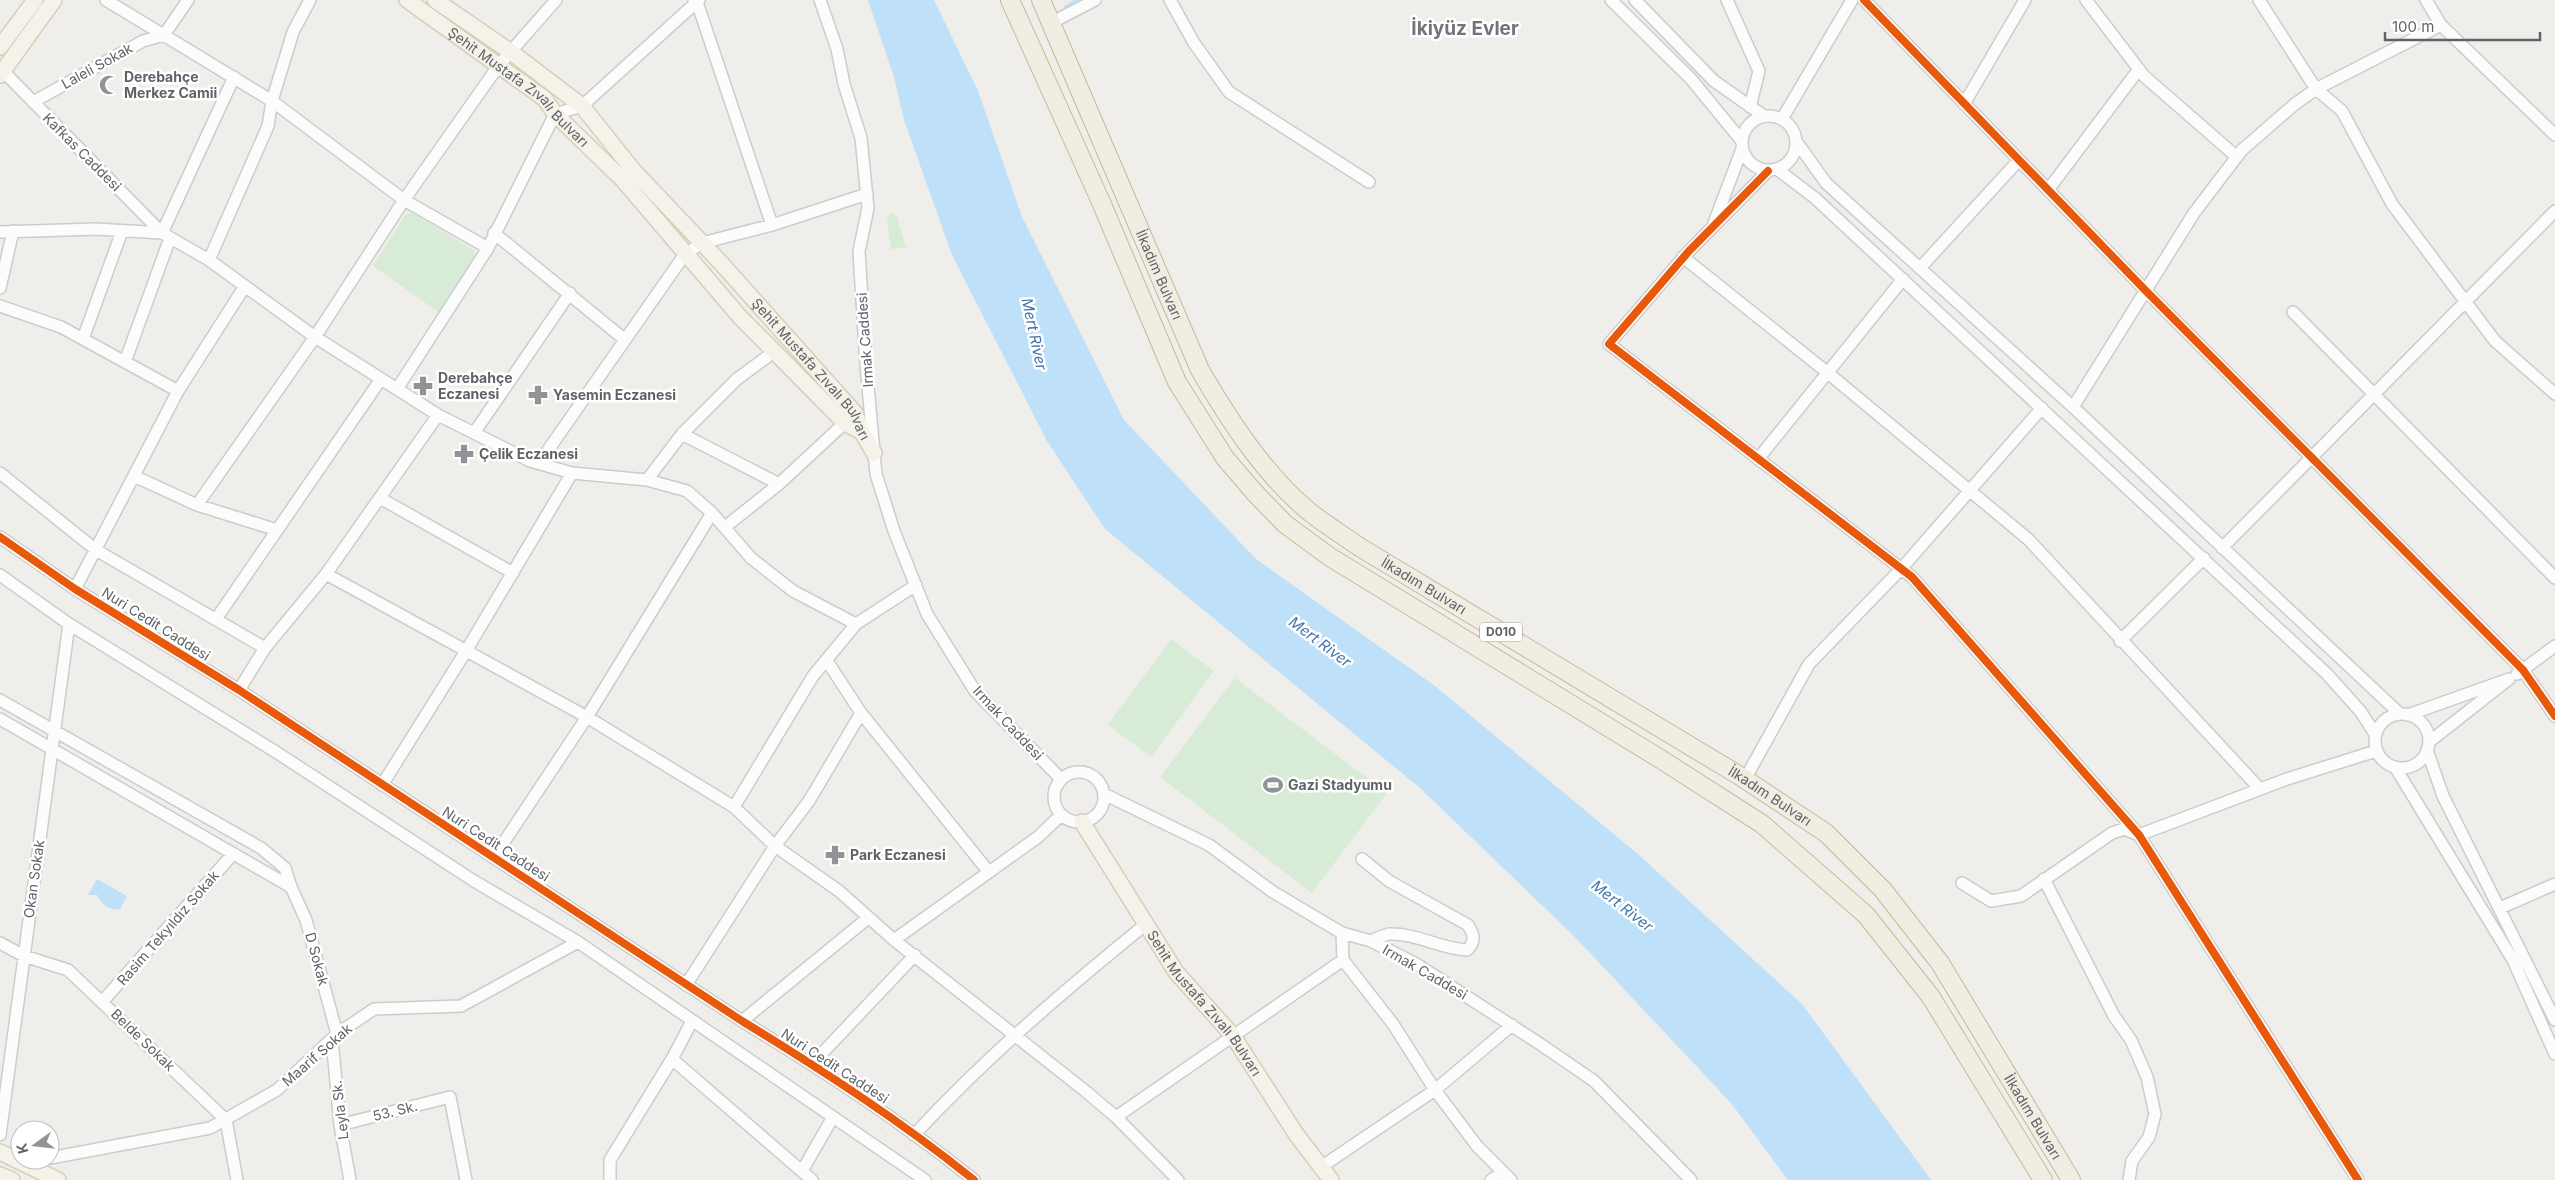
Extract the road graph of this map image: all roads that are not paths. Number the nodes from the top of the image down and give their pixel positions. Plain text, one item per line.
1 (35, 0) edge
2 (54, 0) edge
3 (106, 0) edge
4 (188, 0) edge
5 (310, 0) edge
6 (407, 0) edge
7 (556, 0) edge
8 (820, 0) edge
9 (1010, 0) edge
10 (1041, 0) edge
11 (1095, 0) edge
12 (1170, 0) edge
13 (1611, 0) edge
14 (1635, 0) edge
15 (1727, 0) edge
16 (1852, 0) edge
17 (1864, 0) edge
18 (2025, 0) edge
19 (2086, 0) edge
20 (2259, 0) edge
21 (2426, 0) edge
22 (697, 1) edge
23 (431, 4) edge
24 (1051, 23) junction
25 (2442, 25) junction
26 (164, 35) junction
27 (0, 47) edge
28 (511, 52) junction
29 (499, 65) junction
30 (2139, 69) junction
31 (1, 73) edge
32 (234, 77) junction
33 (2316, 89) junction
34 (272, 101) junction
35 (33, 102) junction
36 (1964, 104) junction
37 (582, 106) junction
38 (1750, 107) junction
39 (554, 114) junction
40 (1764, 116) junction
41 (1782, 119) junction
42 (2555, 134) edge
43 (1796, 141) junction
44 (1741, 144) junction
45 (2237, 157) junction
46 (2019, 160) junction
47 (1773, 170) junction
48 (1368, 182) dead end
49 (2048, 190) junction
50 (867, 194) junction
51 (404, 200) junction
52 (2555, 211) edge
53 (772, 225) junction
54 (1712, 227) junction
55 (122, 230) junction
56 (12, 231) junction
57 (0, 232) edge
58 (494, 233) junction
59 (166, 235) junction
60 (702, 243) junction
61 (488, 248) junction
62 (685, 254) junction
63 (1683, 257) junction
64 (209, 260) junction
65 (1920, 268) junction
66 (1903, 279) junction
67 (245, 286) junction
68 (0, 288) edge
69 (2146, 291) junction
70 (570, 294) junction
71 (2466, 301) junction
72 (0, 306) edge
73 (2293, 312) dead end
74 (315, 337) junction
75 (82, 339) junction
76 (624, 339) junction
77 (775, 351) junction
78 (125, 362) junction
79 (1828, 373) junction
80 (381, 378) junction
81 (397, 389) junction
82 (178, 391) junction
83 (2374, 394) junction
84 (2555, 394) edge
85 (2073, 407) junction
86 (2042, 408) junction
87 (438, 414) junction
88 (850, 418) junction
89 (474, 432) junction
90 (682, 434) junction
91 (874, 453) junction
92 (2312, 457) junction
93 (1758, 459) junction
94 (539, 463) junction
95 (0, 472) edge
96 (572, 473) junction
97 (134, 476) junction
98 (647, 480) junction
99 (779, 484) junction
100 (1970, 490) junction
101 (380, 498) junction
102 (197, 505) junction
103 (712, 513) junction
104 (726, 527) junction
105 (277, 530) junction
106 (0, 537) edge
107 (2222, 548) junction
108 (96, 550) junction
109 (2204, 558) junction
110 (1901, 569) junction
111 (513, 573) junction
112 (326, 574) junction
113 (0, 575) edge
114 (2555, 578) edge
115 (916, 585) junction
116 (75, 589) junction
117 (216, 619) junction
118 (69, 624) junction
119 (856, 624) junction
120 (2120, 641) junction
121 (2555, 646) edge
122 (266, 648) junction
123 (466, 651) junction
124 (828, 661) junction
125 (2523, 670) junction
126 (2509, 679) junction
127 (239, 690) junction
128 (0, 700) edge
129 (862, 714) junction
130 (2404, 714) junction
131 (2555, 716) edge
132 (587, 717) junction
133 (0, 719) edge
134 (55, 730) junction
135 (2375, 734) junction
136 (2428, 746) junction
137 (52, 749) junction
138 (2376, 750) junction
139 (2394, 767) junction
140 (1061, 779) junction
141 (1745, 779) junction
142 (382, 785) junction
143 (2260, 789) junction
144 (1104, 794) junction
145 (734, 807) junction
146 (1060, 815) junction
147 (1082, 822) junction
148 (2139, 835) junction
149 (775, 846) junction
150 (233, 854) junction
151 (494, 857) junction
152 (1362, 859) dead end
153 (988, 871) junction
154 (2044, 880) junction
155 (1962, 884) dead end
156 (2555, 884) edge
157 (291, 887) junction
158 (2500, 908) junction
159 (868, 918) junction
160 (1146, 924) junction
161 (1342, 933) junction
162 (894, 940) junction
163 (1370, 941) junction
164 (578, 942) junction
165 (0, 943) edge
166 (915, 955) junction
167 (24, 956) junction
168 (1343, 960) junction
169 (686, 985) junction
170 (102, 1002) junction
171 (2555, 1020) edge
172 (692, 1021) junction
173 (742, 1021) junction
174 (1512, 1025) junction
175 (1014, 1034) junction
176 (335, 1036) junction
177 (1233, 1036) junction
178 (2555, 1054) edge
179 (672, 1059) junction
180 (812, 1064) junction
181 (1435, 1090) junction
182 (833, 1117) junction
183 (1116, 1117) junction
184 (226, 1120) junction
185 (340, 1125) junction
186 (914, 1134) junction
187 (0, 1135) edge
188 (60, 1156) edge
189 (1321, 1167) junction
190 (36, 1170) edge
191 (802, 1171) junction
192 (0, 1175) edge
193 (1507, 1176) edge
194 (1172, 1178) edge
195 (12, 1180) edge
196 (58, 1180) edge
197 (238, 1180) edge
198 (350, 1180) edge
199 (466, 1180) edge
200 (610, 1180) edge
201 (812, 1180) edge
202 (925, 1180) edge
203 (974, 1180) edge
204 (1331, 1180) edge
205 (1491, 1180) edge
206 (1691, 1180) edge
207 (2043, 1180) edge
208 (2071, 1180) edge
209 (2129, 1180) edge
210 (2358, 1180) edge

1 - 27 main road
2 - 31 main road
3 - 26 street
4 - 26 street
5 - 34 street
6 - 23 main road, Şehit Mustafa Zıvalı Bulvarı
7 - 28 street
8 - 50 street, Irmak Caddesi
9 - 207 highway, İlkadım Bulvarı / D010
10 - 24 highway, İlkadım Bulvarı / D010
11 - 24 street
12 - 48 street
13 - 44 street
14 - 38 street
15 - 38 street
16 - 41 street
17 - 36 street
18 - 36 street
19 - 30 street
20 - 33 street
21 - 25 street
22 - 37 street
22 - 53 street
23 - 28 main road, Şehit Mustafa Zıvalı Bulvarı
23 - 29 main road, Şehit Mustafa Zıvalı Bulvarı
24 - 141 highway, İlkadım Bulvarı / D010
25 - 33 street
25 - 42 street
26 - 32 street
26 - 35 street, Laleli Sokak
28 - 29 street
28 - 37 main road, Şehit Mustafa Zıvalı Bulvarı
29 - 39 main road, Şehit Mustafa Zıvalı Bulvarı
29 - 51 street
30 - 45 street
30 - 49 street
31 - 35 street, Kafkas Caddesi
32 - 34 street
32 - 59 street
33 - 45 street
33 - 71 street
34 - 51 street
34 - 64 street
35 - 59 street, Kafkas Caddesi
36 - 46 street
37 - 39 street
37 - 60 main road, Şehit Mustafa Zıvalı Bulvarı
38 - 40 street
39 - 58 street
39 - 62 main road, Şehit Mustafa Zıvalı Bulvarı
40 - 41 street
40 - 44 street
41 - 43 street
43 - 47 street
43 - 65 street
44 - 47 street
44 - 54 street
45 - 69 street
46 - 49 street
46 - 65 street
47 - 54 street
47 - 66 street
49 - 69 street
50 - 53 street
50 - 91 street, Irmak Caddesi
51 - 61 street
51 - 74 street
52 - 71 street
53 - 60 street
54 - 63 street
55 - 56 street
55 - 59 street
55 - 75 street
56 - 57 street
56 - 68 street
58 - 61 street
58 - 70 street
59 - 64 street
59 - 78 street
60 - 62 street
60 - 88 main road, Şehit Mustafa Zıvalı Bulvarı
61 - 81 street
62 - 76 street
62 - 77 main road, Şehit Mustafa Zıvalı Bulvarı
63 - 79 street
63 - 93 street
64 - 67 street
65 - 85 street
66 - 79 street
66 - 86 street
67 - 74 street
67 - 82 street
69 - 85 street
69 - 92 street
70 - 76 street
70 - 89 street
71 - 83 street
71 - 84 street
72 - 75 street
73 - 83 street
74 - 80 street
74 - 102 street
75 - 78 street
76 - 94 street
77 - 88 main road, Şehit Mustafa Zıvalı Bulvarı
77 - 90 street
78 - 82 street
79 - 93 street
79 - 100 street
80 - 81 street
80 - 105 street
81 - 87 street
82 - 97 street
83 - 92 street
83 - 114 street
85 - 107 street
86 - 100 street
86 - 109 street
87 - 89 street
87 - 101 street
88 - 91 main road, Şehit Mustafa Zıvalı Bulvarı
88 - 99 street
89 - 94 street
90 - 98 street
90 - 99 street
91 - 115 street, Irmak Caddesi
92 - 107 street
92 - 125 street
93 - 110 street
94 - 96 street
95 - 108 street
96 - 98 street
96 - 111 street
97 - 102 street
97 - 108 street
98 - 103 street
99 - 104 street
100 - 110 street
100 - 120 street
101 - 111 street
101 - 112 street
102 - 105 street
103 - 104 street
103 - 132 street
104 - 119 street
105 - 117 street
106 - 116 street, Nuri Cedit Caddesi
107 - 130 street
108 - 116 street
108 - 117 street
109 - 120 street
109 - 135 street
110 - 141 street
110 - 148 street
111 - 123 street
112 - 122 street
112 - 123 street
113 - 118 street
115 - 119 street
115 - 140 street, Irmak Caddesi
116 - 127 street, Nuri Cedit Caddesi
117 - 122 street
118 - 134 street, Okan Sokak
118 - 164 street
119 - 124 street
120 - 143 street
121 - 125 street
122 - 127 street
123 - 132 street
123 - 142 street
124 - 129 street
124 - 145 street
125 - 126 street
125 - 131 street
126 - 130 street
126 - 136 street
127 - 142 street, Nuri Cedit Caddesi
128 - 134 street, D Sokak
129 - 149 street
129 - 153 street
130 - 135 street
130 - 136 street
132 - 145 street
132 - 151 street
133 - 137 street
134 - 137 street, Okan Sokak
134 - 157 street, D Sokak
135 - 138 street
136 - 139 street
136 - 158 street
137 - 150 street
137 - 167 street, Okan Sokak
138 - 139 street
138 - 143 street
139 - 178 street
140 - 144 street
140 - 146 street
141 - 208 highway, İlkadım Bulvarı / D010
142 - 151 street, Nuri Cedit Caddesi
143 - 148 street
144 - 147 street
144 - 161 street, Irmak Caddesi
145 - 149 street
146 - 147 street
146 - 153 street
147 - 160 main road, Sehit Mustafa Zıvalı Bulvarı
148 - 154 street
148 - 210 street
149 - 159 street
149 - 169 street
150 - 157 street
150 - 170 street, Rasim Tekyıldız Sokak
151 - 169 street, Nuri Cedit Caddesi
152 - 163 street
153 - 162 street
154 - 155 street
154 - 209 street
156 - 158 street
157 - 176 street, D Sokak
158 - 171 street
159 - 162 street
159 - 173 street
160 - 175 street
160 - 177 main road, Sehit Mustafa Zıvalı Bulvarı
161 - 163 street, Irmak Caddesi
161 - 168 street
162 - 166 street
163 - 174 street, Irmak Caddesi
164 - 172 street
164 - 176 street, Maarif Sokak
165 - 167 street, Belde Sokak
166 - 175 street
166 - 180 street
167 - 170 street, Belde Sokak
167 - 187 street, Okan Sokak
168 - 177 street
168 - 181 street
169 - 173 street, Nuri Cedit Caddesi
170 - 184 street, Belde Sokak
172 - 179 street
172 - 182 street
173 - 180 street, Nuri Cedit Caddesi
174 - 181 street
174 - 206 street, Irmak Caddesi
175 - 183 street
175 - 186 street
176 - 184 street, Maarif Sokak
176 - 185 street, Leyla Sk.
177 - 183 street
177 - 189 main road, Sehit Mustafa Zıvalı Bulvarı
179 - 191 street
179 - 200 street
180 - 186 street, Nuri Cedit Caddesi
181 - 189 street
181 - 193 street
182 - 191 street
182 - 202 street
183 - 194 street
184 - 188 street, Maarif Sokak
184 - 197 street
185 - 198 street, Leyla Sk.
185 - 199 street, 53. Sk.
186 - 203 street, Nuri Cedit Caddesi
189 - 204 main road, Sehit Mustafa Zıvalı Bulvarı
190 - 196 main road
191 - 201 street
192 - 195 main road
193 - 205 street

